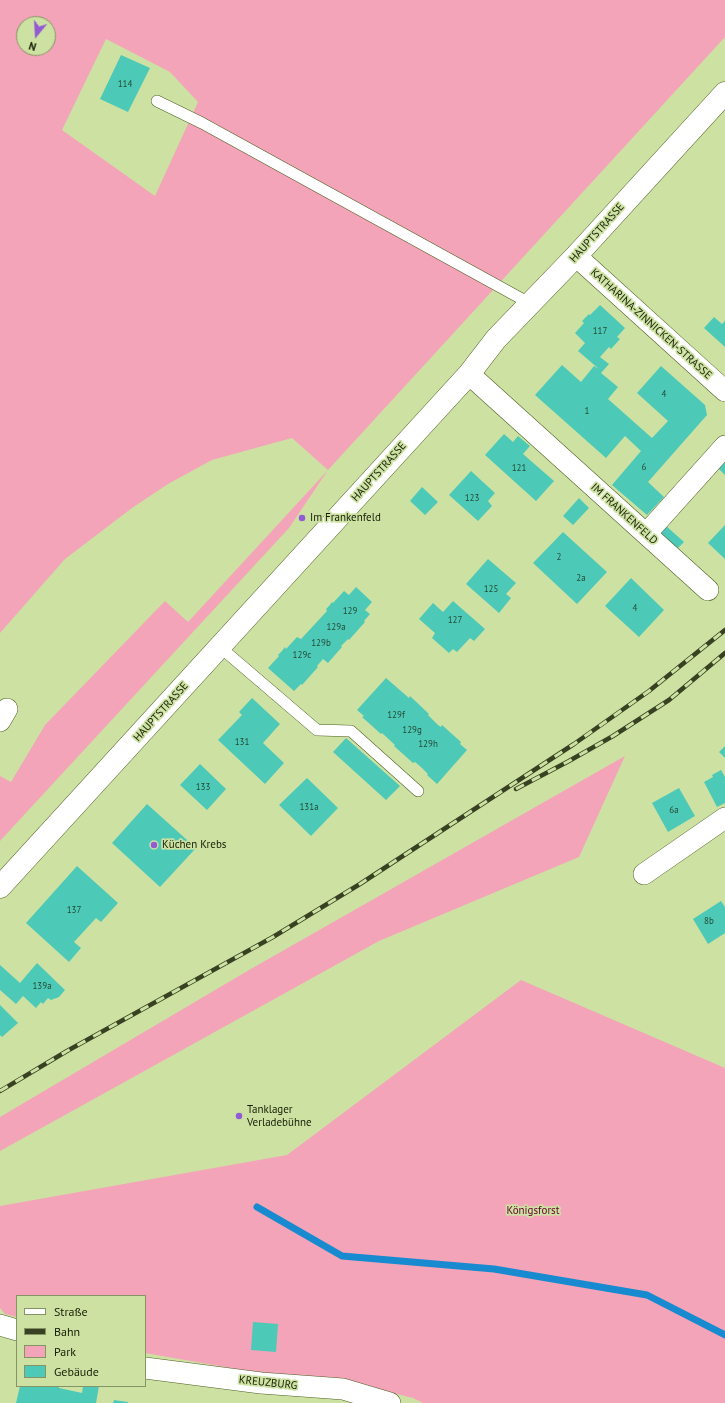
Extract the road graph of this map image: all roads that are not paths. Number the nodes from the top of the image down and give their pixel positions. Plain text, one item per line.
1 (725, 93) edge
2 (157, 101) dead end
3 (576, 256) junction
4 (531, 304) junction
5 (469, 374) junction
6 (725, 391) edge
7 (725, 446) edge
8 (646, 534) junction
9 (708, 590) dead end
10 (220, 647) junction
11 (418, 791) dead end
12 (725, 818) edge
13 (644, 874) dead end
14 (0, 887) edge
15 (0, 1325) edge
16 (16, 1330) edge
17 (146, 1368) edge
18 (390, 1403) edge

1 - 3 main road, HAUPTSTRASSE
2 - 4 lane
3 - 4 main road, HAUPTSTRASSE
3 - 6 street, KATHARINA-ZINNICKEN-STRASSE
4 - 5 main road, HAUPTSTRASSE
5 - 8 street, IM FRANKENFELD
5 - 10 main road, HAUPTSTRASSE
7 - 8 street
8 - 9 street, IM FRANKENFELD
10 - 11 lane
10 - 14 main road, HAUPTSTRASSE
12 - 13 street
15 - 16 street
17 - 18 street, KREUZBURG

